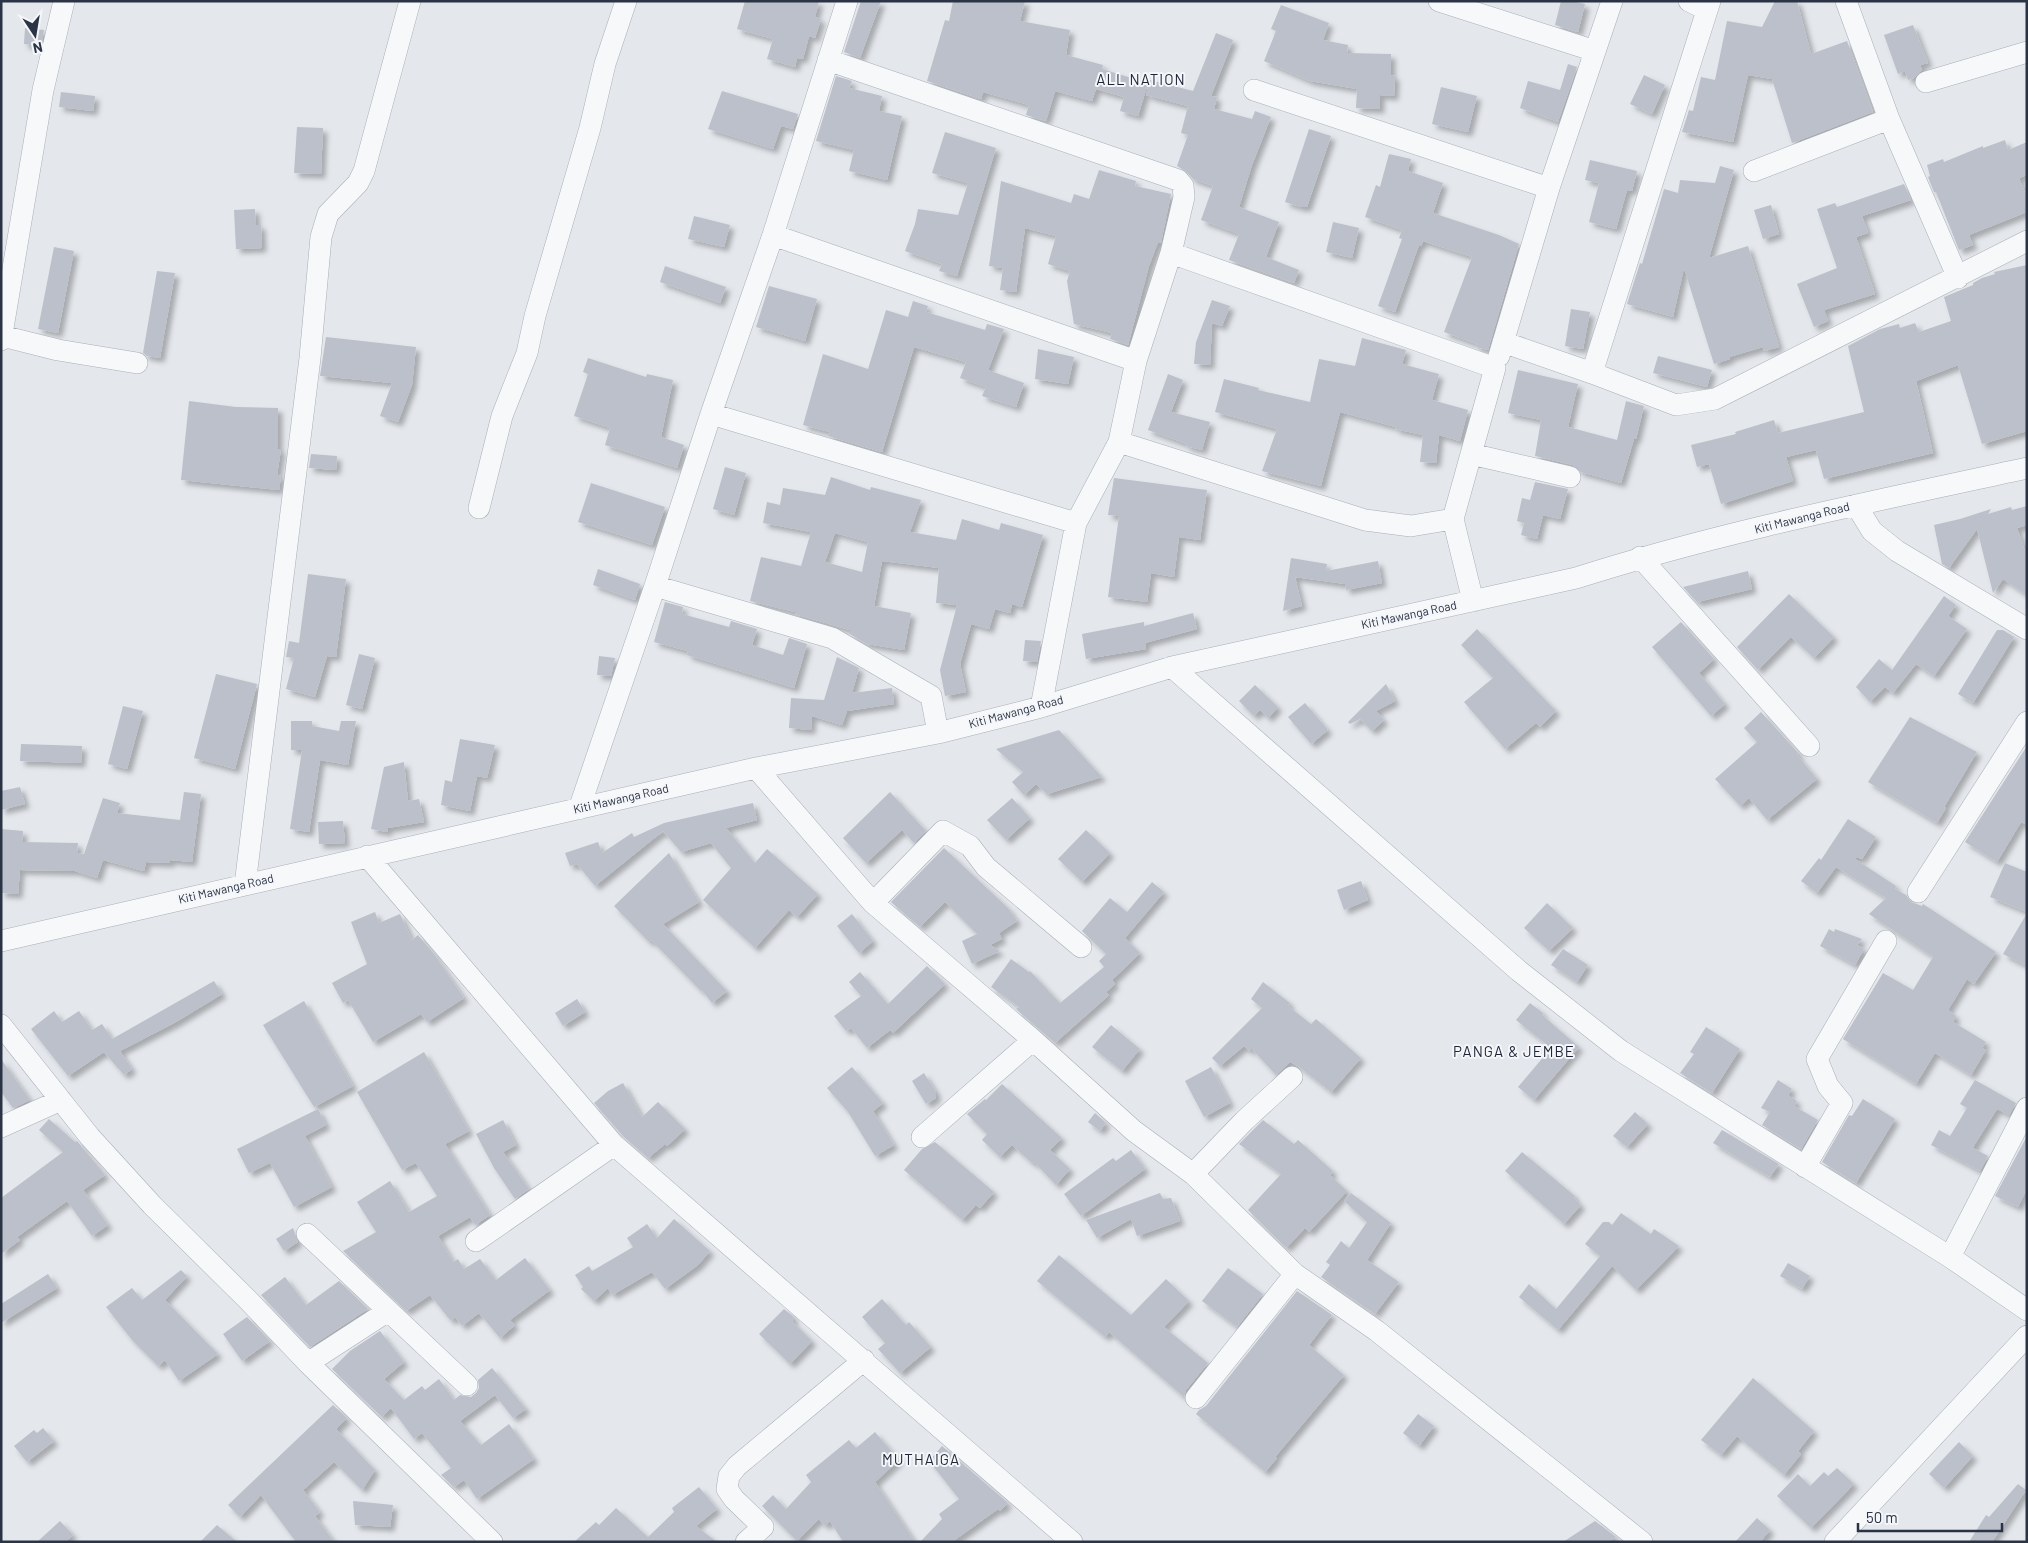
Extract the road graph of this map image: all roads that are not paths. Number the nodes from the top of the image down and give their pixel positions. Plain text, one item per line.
1 (64, 1) edge
2 (410, 1) edge
3 (626, 1) edge
4 (847, 1) edge
5 (1439, 1) edge
6 (1612, 1) edge
7 (1846, 1) edge
8 (1702, 4) edge
9 (1594, 51) junction
10 (2027, 52) edge
11 (828, 60) junction
12 (1926, 82) dead end
13 (1254, 90) dead end
14 (1889, 119) junction
15 (1754, 171) dead end
16 (1549, 188) junction
17 (773, 235) junction
18 (2027, 242) edge
19 (1171, 253) junction
20 (1958, 278) junction
21 (2, 338) edge
22 (1502, 342) junction
23 (1136, 361) junction
24 (137, 363) dead end
25 (1495, 368) junction
26 (1592, 373) junction
27 (711, 414) junction
28 (1119, 442) junction
29 (1471, 454) junction
30 (2027, 468) edge
31 (1570, 477) dead end
32 (1856, 505) junction
33 (479, 508) dead end
34 (1453, 519) junction
35 (1076, 523) junction
36 (1640, 557) junction
37 (655, 586) junction
38 (1473, 601) junction
39 (2027, 629) edge
40 (1172, 667) junction
41 (1041, 707) junction
42 (2027, 722) edge
43 (938, 733) junction
44 (1810, 746) dead end
45 (756, 768) junction
46 (578, 809) junction
47 (367, 856) junction
48 (245, 885) junction
49 (1918, 892) dead end
50 (872, 903) junction
51 (1, 941) edge
52 (1886, 941) dead end
53 (1081, 947) dead end
54 (1, 1025) edge
55 (1033, 1040) junction
56 (1292, 1077) dead end
57 (61, 1100) junction
58 (2027, 1108) edge
59 (1, 1127) edge
60 (922, 1137) dead end
61 (614, 1145) junction
62 (1805, 1167) junction
63 (1193, 1174) junction
64 (307, 1234) dead end
65 (476, 1241) dead end
66 (1950, 1257) junction
67 (1295, 1274) junction
68 (2027, 1310) edge
69 (388, 1311) junction
70 (2027, 1336) edge
71 (864, 1360) junction
72 (308, 1363) junction
73 (467, 1385) dead end
74 (1196, 1398) dead end
75 (492, 1542) edge
76 (746, 1542) edge
77 (1072, 1542) edge
78 (1642, 1542) edge
79 (1835, 1542) edge

1 - 21 street
2 - 48 street
3 - 33 street
4 - 11 street
5 - 9 street
6 - 9 street
7 - 14 street
8 - 26 street
9 - 16 street
10 - 12 street
11 - 17 street
11 - 19 street
13 - 16 street
14 - 15 street
14 - 20 street
16 - 22 street
17 - 23 street
17 - 27 street
18 - 20 street
19 - 23 street
19 - 25 street
20 - 26 street
21 - 24 street
22 - 25 street
22 - 26 street
23 - 28 street
25 - 29 street
27 - 35 street
27 - 37 street
28 - 34 street
28 - 35 street
29 - 31 street
29 - 34 street
30 - 32 street, Kiti Mawanga Road
32 - 36 street, Kiti Mawanga Road
32 - 39 street
34 - 38 street
35 - 41 street
36 - 38 street, Kiti Mawanga Road
36 - 44 street
37 - 43 street
37 - 46 street
38 - 40 street, Kiti Mawanga Road
40 - 41 street, Kiti Mawanga Road
40 - 62 street
41 - 43 street, Kiti Mawanga Road
42 - 49 street
43 - 45 street, Kiti Mawanga Road
45 - 46 street, Kiti Mawanga Road
45 - 50 street
46 - 47 street, Kiti Mawanga Road
47 - 48 street, Kiti Mawanga Road
47 - 61 street
48 - 51 street, Kiti Mawanga Road
50 - 53 street
50 - 55 street
52 - 62 street
54 - 57 street
55 - 60 street
55 - 63 street
56 - 63 street
57 - 59 street
57 - 72 street
58 - 66 street
61 - 65 street
61 - 71 street
62 - 66 street
63 - 67 street
64 - 69 street
66 - 68 street
67 - 74 street
67 - 78 street
69 - 72 street
69 - 73 street
70 - 79 street
71 - 76 street
71 - 77 street
72 - 75 street

